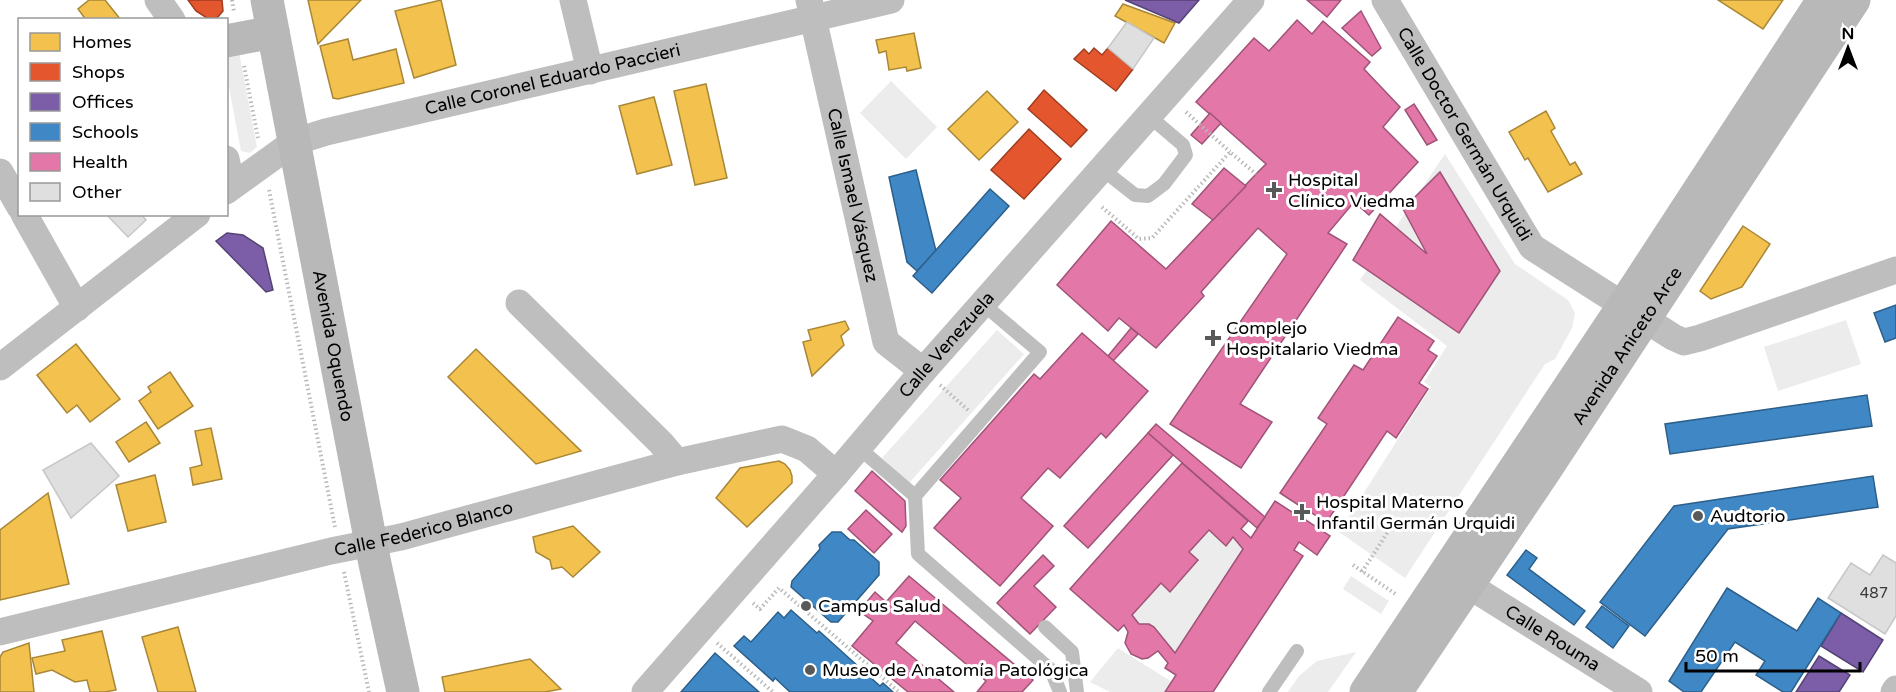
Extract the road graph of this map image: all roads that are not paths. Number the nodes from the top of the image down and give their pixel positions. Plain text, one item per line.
1 (158, 0) edge
2 (267, 0) edge
3 (573, 0) edge
4 (891, 0) edge
5 (1251, 0) edge
6 (1384, 0) edge
7 (1823, 0) edge
8 (1854, 0) edge
9 (811, 9) edge
10 (171, 18) edge
11 (273, 32) junction
12 (235, 39) edge
13 (590, 71) junction
14 (1149, 116) junction
15 (294, 142) junction
16 (1102, 169) junction
17 (0, 172) edge
18 (229, 188) edge
19 (18, 204) edge
20 (25, 216) edge
21 (194, 216) edge
22 (1896, 270) edge
23 (519, 303) dead end
24 (983, 304) junction
25 (76, 308) junction
26 (1634, 312) junction
27 (0, 367) edge
28 (923, 371) junction
29 (859, 448) junction
30 (677, 462) junction
31 (836, 474) junction
32 (915, 496) junction
33 (372, 542) junction
34 (1468, 585) junction
35 (1046, 627) dead end
36 (0, 632) edge
37 (1298, 651) dead end
38 (403, 692) edge
39 (645, 692) edge
40 (1060, 692) edge
41 (1077, 692) edge
42 (1269, 692) edge
43 (1366, 692) edge
44 (1396, 692) edge
45 (1640, 692) edge

1 - 10 street
2 - 11 main road, Avenida Oquendo
3 - 13 street
4 - 9 street, Calle Coronel Eduardo Paccieri
5 - 14 street, Calle Venezuela
6 - 26 street, Calle Doctor Germán Urquidi
7 - 26 main road, Avenida Aniceto Arce
8 - 26 main road, Avenida Aniceto Arce
9 - 13 street, Calle Coronel Eduardo Paccieri
9 - 28 street, Calle Ismael Vásquez
11 - 12 main road
11 - 15 main road, Avenida Oquendo
13 - 15 street, Calle Coronel Eduardo Paccieri
14 - 16 street, Calle Venezuela
14 - 16 lane
15 - 18 street, Calle Coronel Eduardo Paccieri
15 - 33 main road, Avenida Oquendo
16 - 24 street, Calle Venezuela
17 - 19 street
20 - 25 street
21 - 25 street
22 - 26 street, Calle Doctor Germán Urquidi
23 - 30 street
24 - 28 street, Calle Venezuela
24 - 32 lane
25 - 27 street
26 - 34 main road, Avenida Aniceto Arce
26 - 43 main road, Avenida Aniceto Arce
28 - 29 street, Calle Venezuela
29 - 31 street, Calle Venezuela
29 - 32 lane
30 - 31 street, Calle Federico Blanco
30 - 33 street, Calle Federico Blanco
31 - 39 street, Calle Venezuela
32 - 40 lane
33 - 36 street, Calle Federico Blanco
33 - 38 main road, Avenida Oquendo
34 - 44 main road, Avenida Aniceto Arce
34 - 45 street, Calle Rouma
35 - 41 lane
37 - 42 lane

